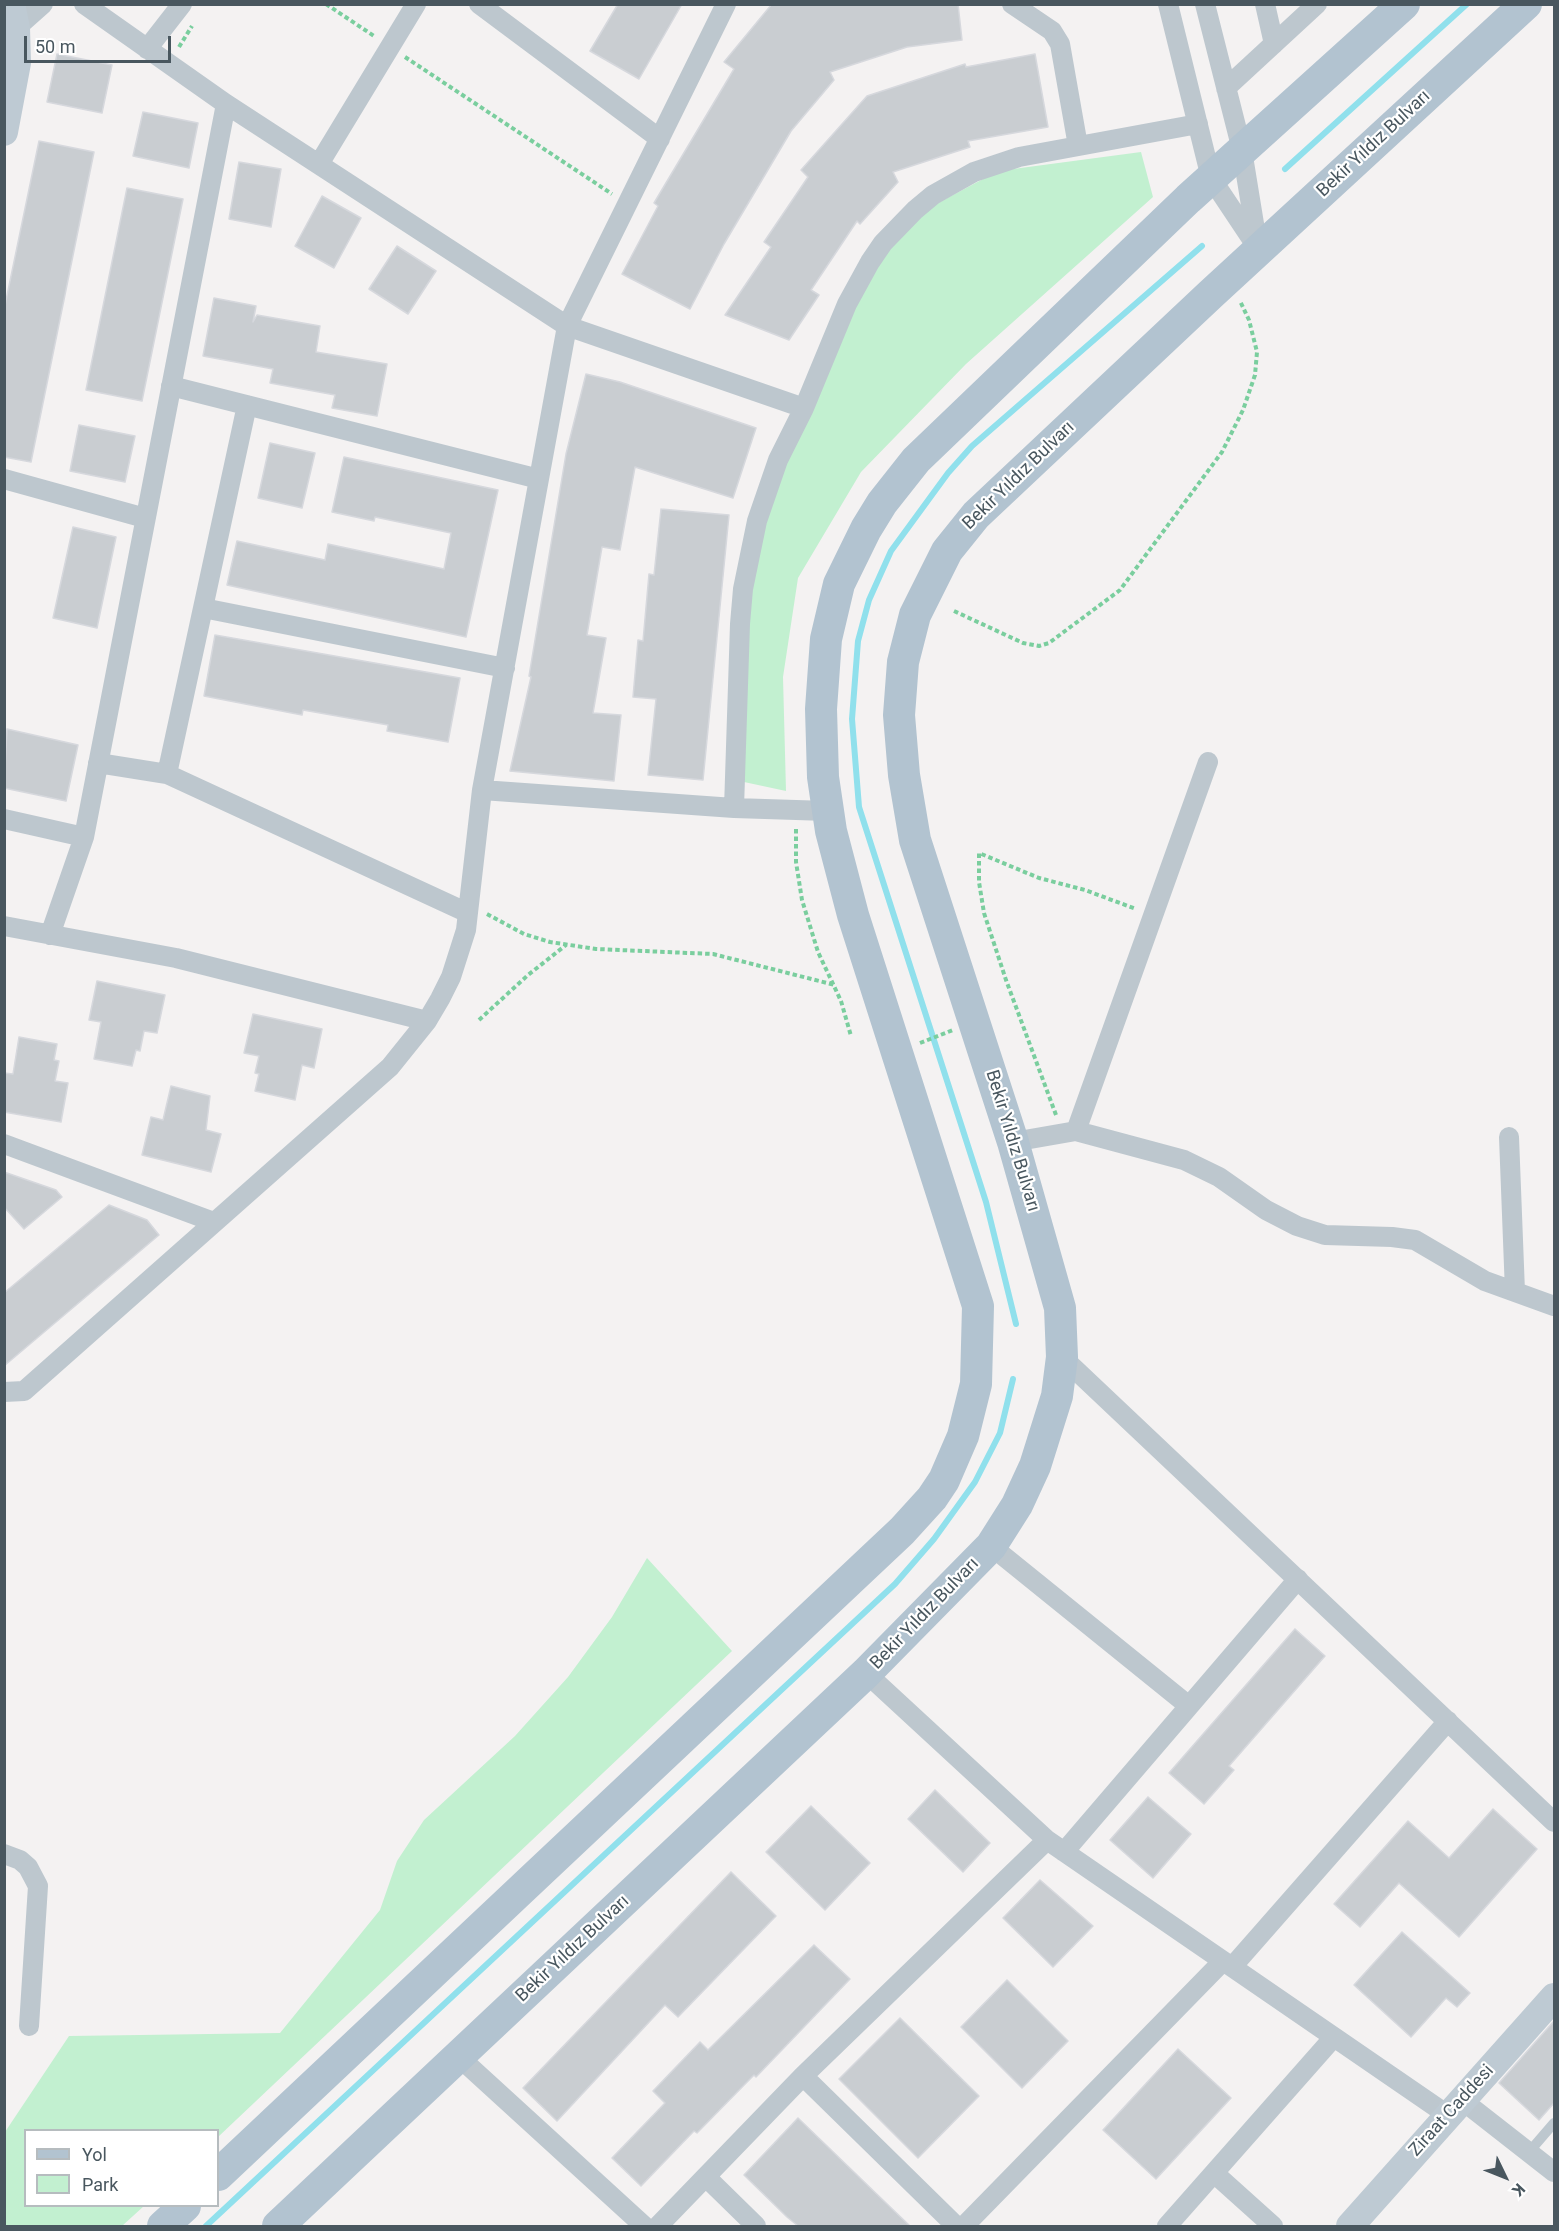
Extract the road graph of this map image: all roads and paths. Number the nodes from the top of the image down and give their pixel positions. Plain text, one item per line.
1 (43, 4) edge
2 (84, 4) edge
3 (182, 4) edge
4 (326, 4) edge
5 (416, 4) edge
6 (479, 4) edge
7 (726, 4) edge
8 (1012, 4) edge
9 (1168, 4) edge
10 (1205, 4) edge
11 (1265, 4) edge
12 (1317, 4) edge
13 (1404, 4) edge
14 (1526, 4) edge
15 (14, 16) edge
16 (193, 24) dead end
17 (1274, 44) junction
18 (390, 47) junction
19 (147, 49) junction
20 (169, 64) junction
21 (1226, 88) junction
22 (226, 104) junction
23 (1198, 124) junction
24 (4, 132) edge
25 (660, 138) junction
26 (1078, 146) junction
27 (1242, 150) junction
28 (319, 164) junction
29 (1210, 178) junction
30 (627, 204) junction
31 (1258, 250) junction
32 (1225, 281) junction
33 (567, 326) junction
34 (171, 386) junction
35 (247, 405) junction
36 (804, 408) junction
37 (4, 479) edge
38 (539, 479) junction
39 (145, 518) junction
40 (203, 608) junction
41 (954, 611) dead end
42 (505, 668) junction
43 (1208, 762) dead end
44 (98, 763) junction
45 (167, 774) junction
46 (482, 790) junction
47 (734, 808) junction
48 (812, 811) junction
49 (4, 819) edge
50 (84, 837) junction
51 (469, 907) junction
52 (1153, 916) junction
53 (4, 926) edge
54 (50, 935) junction
55 (566, 945) junction
56 (835, 985) junction
57 (479, 1020) dead end
58 (428, 1021) junction
59 (942, 1035) dead end
60 (851, 1036) dead end
61 (924, 1042) dead end
62 (1070, 1132) junction
63 (1509, 1137) dead end
64 (1013, 1142) junction
65 (4, 1144) edge
66 (214, 1222) junction
67 (1515, 1292) junction
68 (1554, 1306) edge
69 (1062, 1357) junction
70 (4, 1392) edge
71 (991, 1546) junction
72 (1298, 1579) junction
73 (866, 1673) junction
74 (1189, 1706) junction
75 (1448, 1721) junction
76 (1554, 1822) edge
77 (1047, 1840) junction
78 (1065, 1852) junction
79 (4, 1854) edge
80 (1227, 1964) junction
81 (1554, 1996) edge
82 (29, 2026) dead end
83 (1334, 2037) junction
84 (459, 2057) junction
85 (803, 2076) junction
86 (1456, 2108) junction
87 (1554, 2123) edge
88 (1529, 2152) junction
89 (1554, 2172) edge
90 (1214, 2173) junction
91 (219, 2174) edge
92 (706, 2177) junction
93 (183, 2207) edge
94 (286, 2222) edge
95 (163, 2226) edge
96 (644, 2226) edge
97 (658, 2226) edge
98 (756, 2226) edge
99 (956, 2226) edge
100 (964, 2226) edge
101 (1167, 2226) edge
102 (1273, 2226) edge
103 (1350, 2226) edge

1 - 15 street
2 - 19 street
3 - 19 street
4 - 18 path
5 - 18 street
6 - 25 street
7 - 25 street
8 - 26 street
9 - 23 street
10 - 21 street
11 - 17 street
12 - 17 street
13 - 27 main road
14 - 31 main road, Bekir Yıldız Bulvarı
15 - 24 street
16 - 20 path
17 - 21 street
18 - 28 street
18 - 30 path
19 - 20 street
20 - 22 street
21 - 27 street
22 - 28 street
22 - 34 street
23 - 26 street
23 - 29 street
25 - 30 street
26 - 36 street
27 - 29 main road
27 - 31 street
28 - 33 street
29 - 31 street
29 - 48 main road
30 - 33 street
31 - 32 main road, Bekir Yıldız Bulvarı
32 - 41 path
32 - 64 main road, Bekir Yıldız Bulvarı
33 - 36 street
33 - 38 street
34 - 35 street
34 - 39 street
35 - 38 street
35 - 40 street
36 - 47 street
37 - 39 street
38 - 42 street
39 - 44 street
40 - 42 street
40 - 45 street
42 - 46 street
43 - 52 street
44 - 45 street
44 - 50 street
45 - 51 street
46 - 47 street
46 - 51 street
47 - 48 street
48 - 56 path
48 - 91 main road
49 - 50 street
50 - 54 street
51 - 55 path
51 - 58 street
52 - 62 street
52 - 62 path
53 - 54 street
54 - 58 street
55 - 56 path
55 - 57 path
56 - 60 path
58 - 66 street
59 - 61 path
62 - 64 street
62 - 67 street
63 - 67 street
64 - 69 main road, Bekir Yıldız Bulvarı
65 - 66 street
66 - 70 street
67 - 68 street
69 - 71 main road, Bekir Yıldız Bulvarı
69 - 72 street
71 - 73 main road, Bekir Yıldız Bulvarı
71 - 74 street
72 - 74 street
72 - 75 street
73 - 77 street
73 - 84 main road, Bekir Yıldız Bulvarı
74 - 78 street
75 - 76 street
75 - 80 street
77 - 78 street
77 - 85 street
78 - 80 street
79 - 82 street
80 - 83 street
80 - 100 street
81 - 86 street, Ziraat Caddesi
83 - 86 street
83 - 90 street
84 - 94 main road, Bekir Yıldız Bulvarı
84 - 96 street
85 - 92 street
85 - 99 street
86 - 88 street
86 - 103 street, Ziraat Caddesi
87 - 88 lane
88 - 89 street
90 - 101 street
90 - 102 street
92 - 97 street
92 - 98 street
93 - 95 main road

